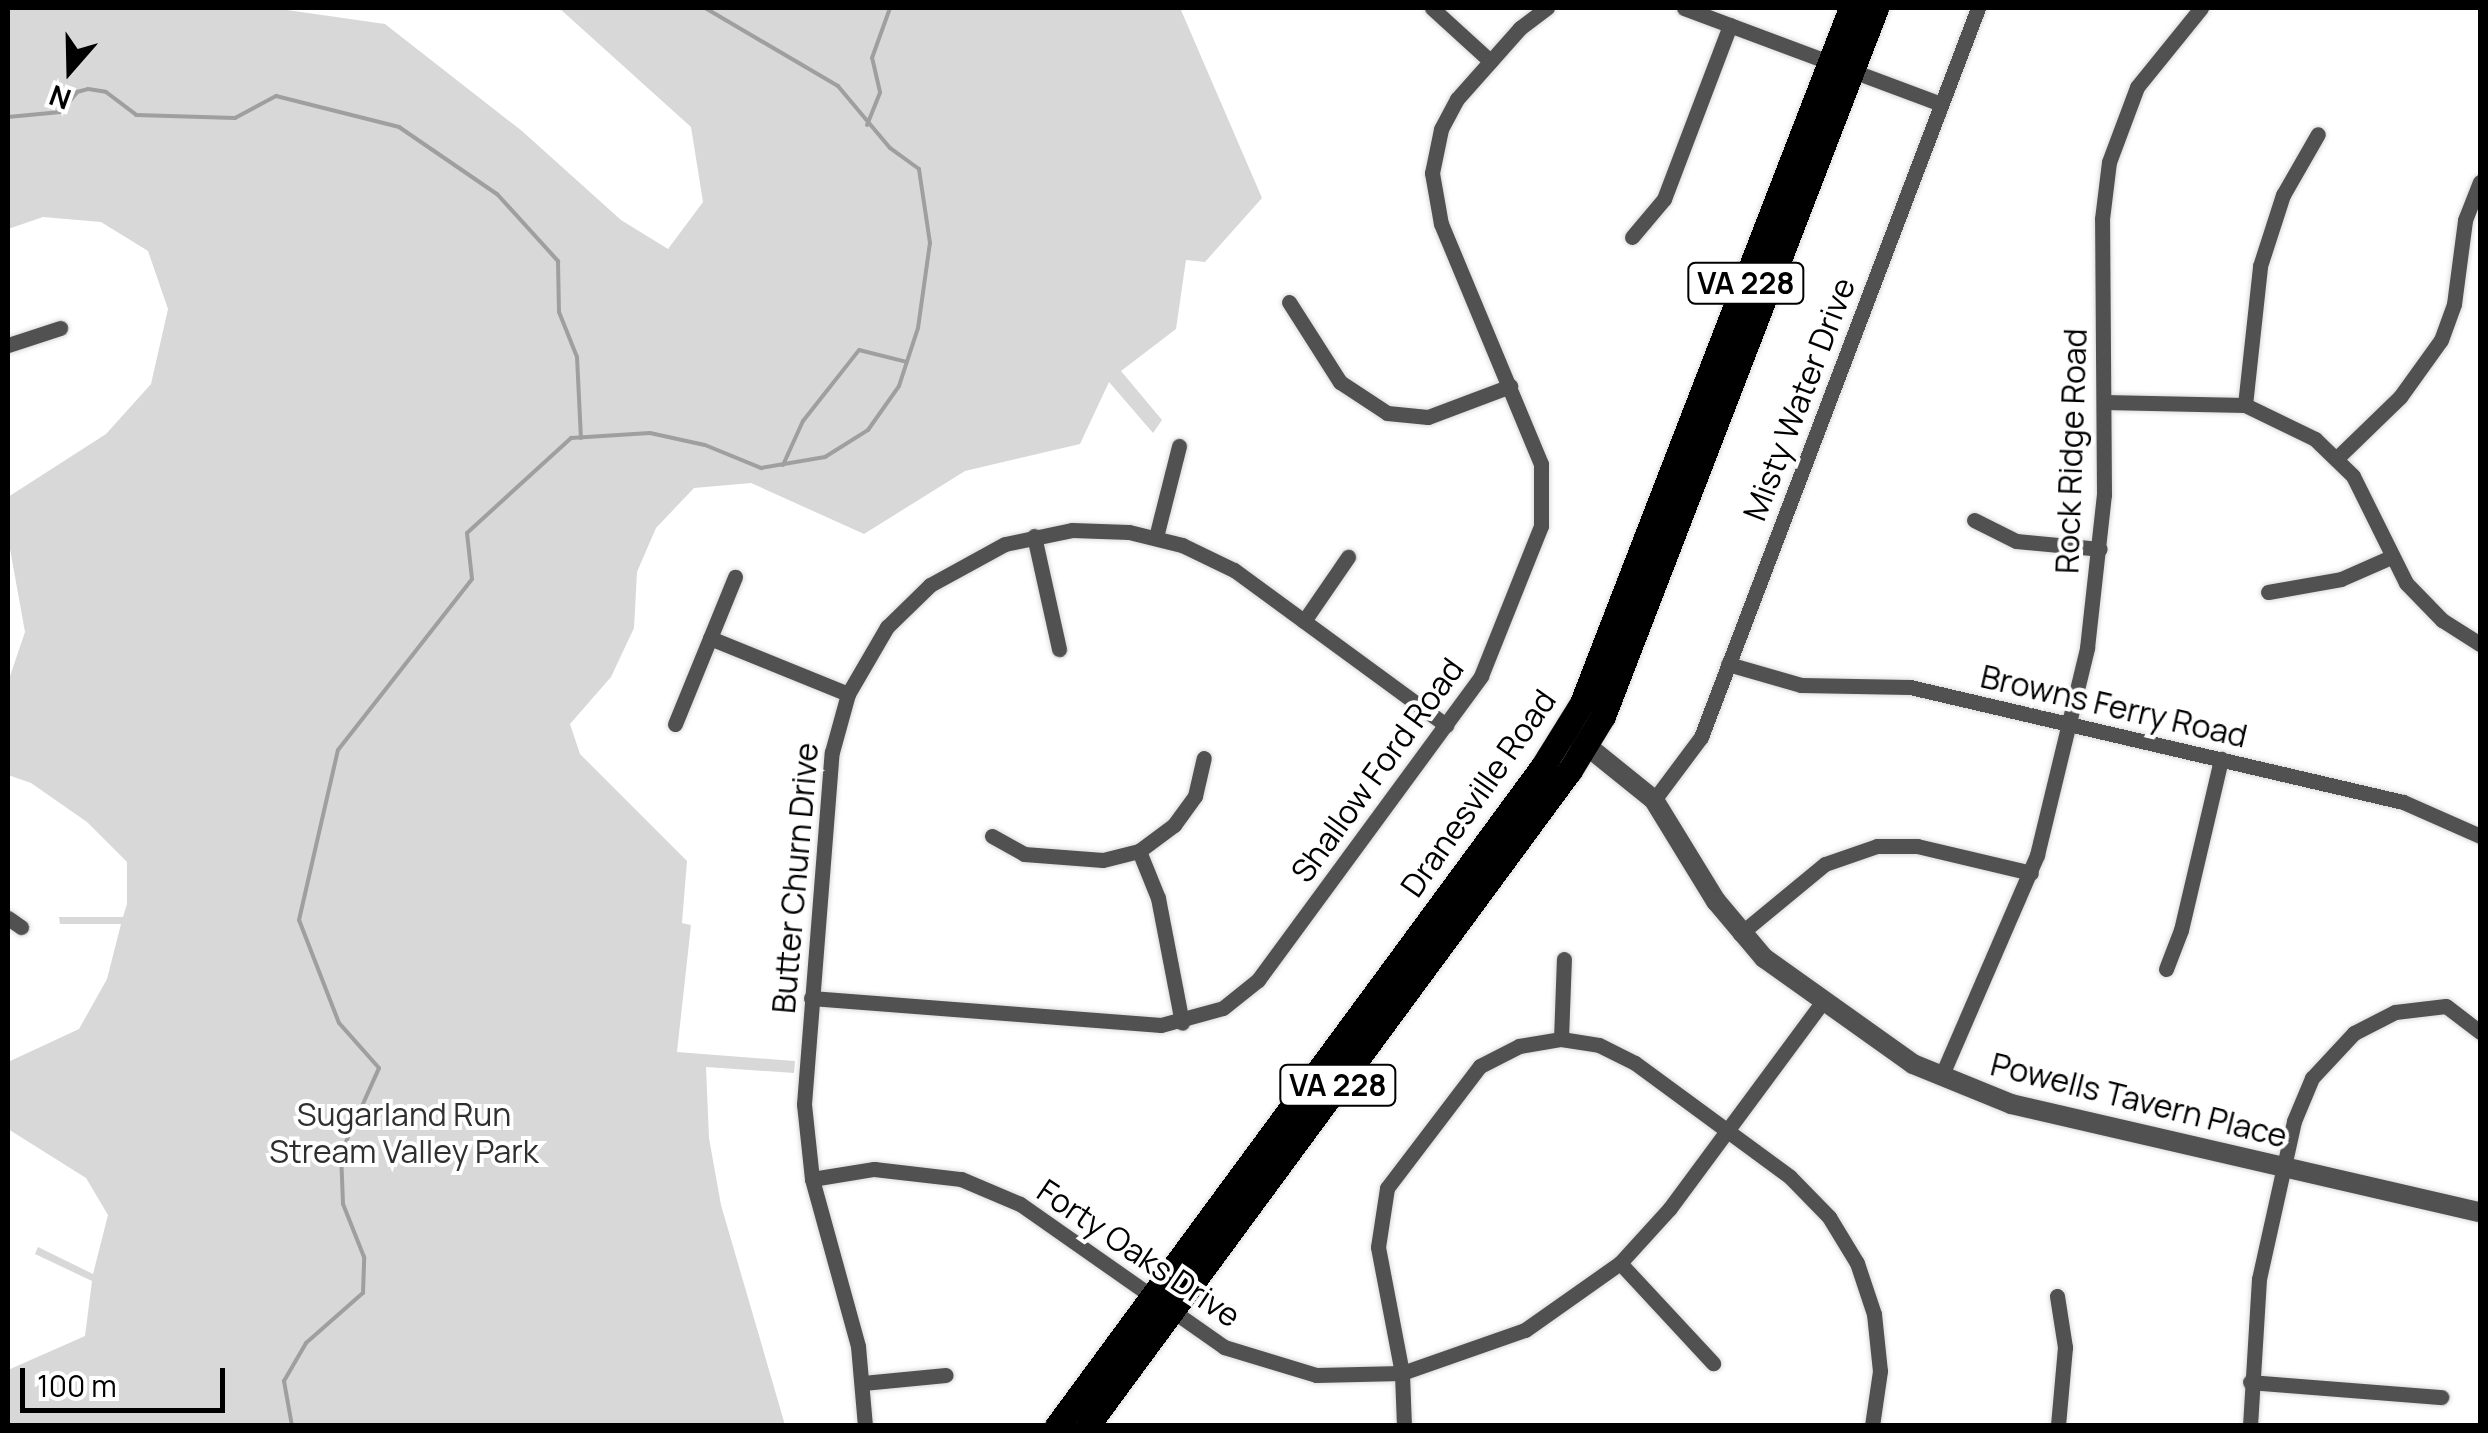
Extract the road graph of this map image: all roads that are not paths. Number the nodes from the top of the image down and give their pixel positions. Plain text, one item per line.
1 (1432, 8) edge
2 (1547, 8) edge
3 (1684, 8) edge
4 (1851, 8) edge
5 (1876, 8) edge
6 (1978, 8) edge
7 (2200, 8) edge
8 (1730, 25) junction
9 (1490, 61) junction
10 (1842, 66) junction
11 (1941, 104) junction
12 (2318, 134) dead end
13 (2480, 182) edge
14 (1632, 236) dead end
15 (1289, 302) dead end
16 (60, 328) dead end
17 (8, 346) edge
18 (1510, 386) junction
19 (2104, 402) junction
20 (2245, 405) junction
21 (1179, 446) dead end
22 (2338, 458) junction
23 (1974, 520) dead end
24 (1034, 536) junction
25 (1156, 537) junction
26 (2100, 550) junction
27 (1348, 556) dead end
28 (2391, 557) junction
29 (734, 577) dead end
30 (2268, 592) dead end
31 (1304, 621) junction
32 (710, 638) junction
33 (2480, 644) edge
34 (1059, 649) dead end
35 (1728, 664) junction
36 (848, 694) junction
37 (675, 724) dead end
38 (2070, 724) junction
39 (1446, 725) junction
40 (1576, 737) junction
41 (1204, 758) dead end
42 (2221, 759) junction
43 (1654, 800) junction
44 (992, 836) dead end
45 (2480, 836) edge
46 (1139, 851) junction
47 (2031, 873) junction
48 (1740, 934) junction
49 (1564, 960) dead end
50 (2166, 969) dead end
51 (811, 998) junction
52 (1821, 1004) junction
53 (1182, 1023) junction
54 (2480, 1032) edge
55 (1561, 1039) junction
56 (1941, 1078) junction
57 (1727, 1131) junction
58 (2284, 1168) junction
59 (812, 1179) junction
60 (2480, 1212) edge
61 (1620, 1263) junction
62 (2057, 1296) dead end
63 (1160, 1306) junction
64 (1713, 1363) dead end
65 (1402, 1373) junction
66 (946, 1376) dead end
67 (2250, 1382) junction
68 (863, 1384) junction
69 (2441, 1397) dead end
70 (865, 1426) edge
71 (1057, 1426) edge
72 (1088, 1426) edge
73 (1404, 1426) edge
74 (1872, 1426) edge
75 (2058, 1426) edge
76 (2250, 1426) edge

1 - 9 street
2 - 9 street, Shallow Ford Road
3 - 8 street
4 - 10 main road, Dranesville Road / VA 228
5 - 10 main road, Dranesville Road / VA 228
6 - 11 street, Misty Water Drive
7 - 19 street, Rock Ridge Road
8 - 10 street
8 - 14 street
9 - 18 street, Shallow Ford Road
10 - 11 street
10 - 40 main road, Dranesville Road / VA 228
11 - 35 street, Misty Water Drive
12 - 20 street
13 - 22 street
15 - 18 street
16 - 17 street
18 - 39 street, Shallow Ford Road
19 - 20 street
19 - 26 street, Rock Ridge Road
20 - 22 street
21 - 25 street
22 - 28 street
23 - 26 street
24 - 25 street, Butter Churn Drive
24 - 34 street
24 - 36 street, Butter Churn Drive
25 - 31 street, Butter Churn Drive
26 - 38 street, Rock Ridge Road
27 - 31 street
28 - 30 street
28 - 33 street
29 - 32 street
31 - 39 street, Butter Churn Drive
32 - 36 street
32 - 37 street
35 - 38 street, Browns Ferry Road
35 - 43 street, Misty Water Drive
36 - 51 street, Butter Churn Drive
38 - 42 street, Browns Ferry Road
38 - 47 street, Rock Ridge Road
39 - 53 street, Shallow Ford Road
40 - 43 street, Powells Tavern Place
40 - 63 main road, Dranesville Road / VA 228
41 - 46 street
42 - 45 street, Browns Ferry Road
42 - 50 street
43 - 48 street, Powells Tavern Place
44 - 46 street
46 - 53 street
47 - 48 street
47 - 56 street, Rock Ridge Road
48 - 52 street, Powells Tavern Place
49 - 55 street
51 - 53 street, Shallow Ford Road
51 - 59 street, Butter Churn Drive
52 - 56 street, Powells Tavern Place
52 - 57 street, Forty Oaks Drive
54 - 58 street
55 - 57 street
55 - 65 street
56 - 58 street, Powells Tavern Place
57 - 61 street, Forty Oaks Drive
57 - 74 street
58 - 60 street, Powells Tavern Place
58 - 67 street
59 - 63 street, Forty Oaks Drive
59 - 68 street, Butter Churn Drive
61 - 64 street
61 - 65 street, Forty Oaks Drive
62 - 75 street
63 - 65 street, Forty Oaks Drive
63 - 71 main road, Dranesville Road / VA 228
63 - 72 main road, Dranesville Road / VA 228
65 - 73 street
66 - 68 street
67 - 69 street
67 - 76 street
68 - 70 street, Butter Churn Drive

